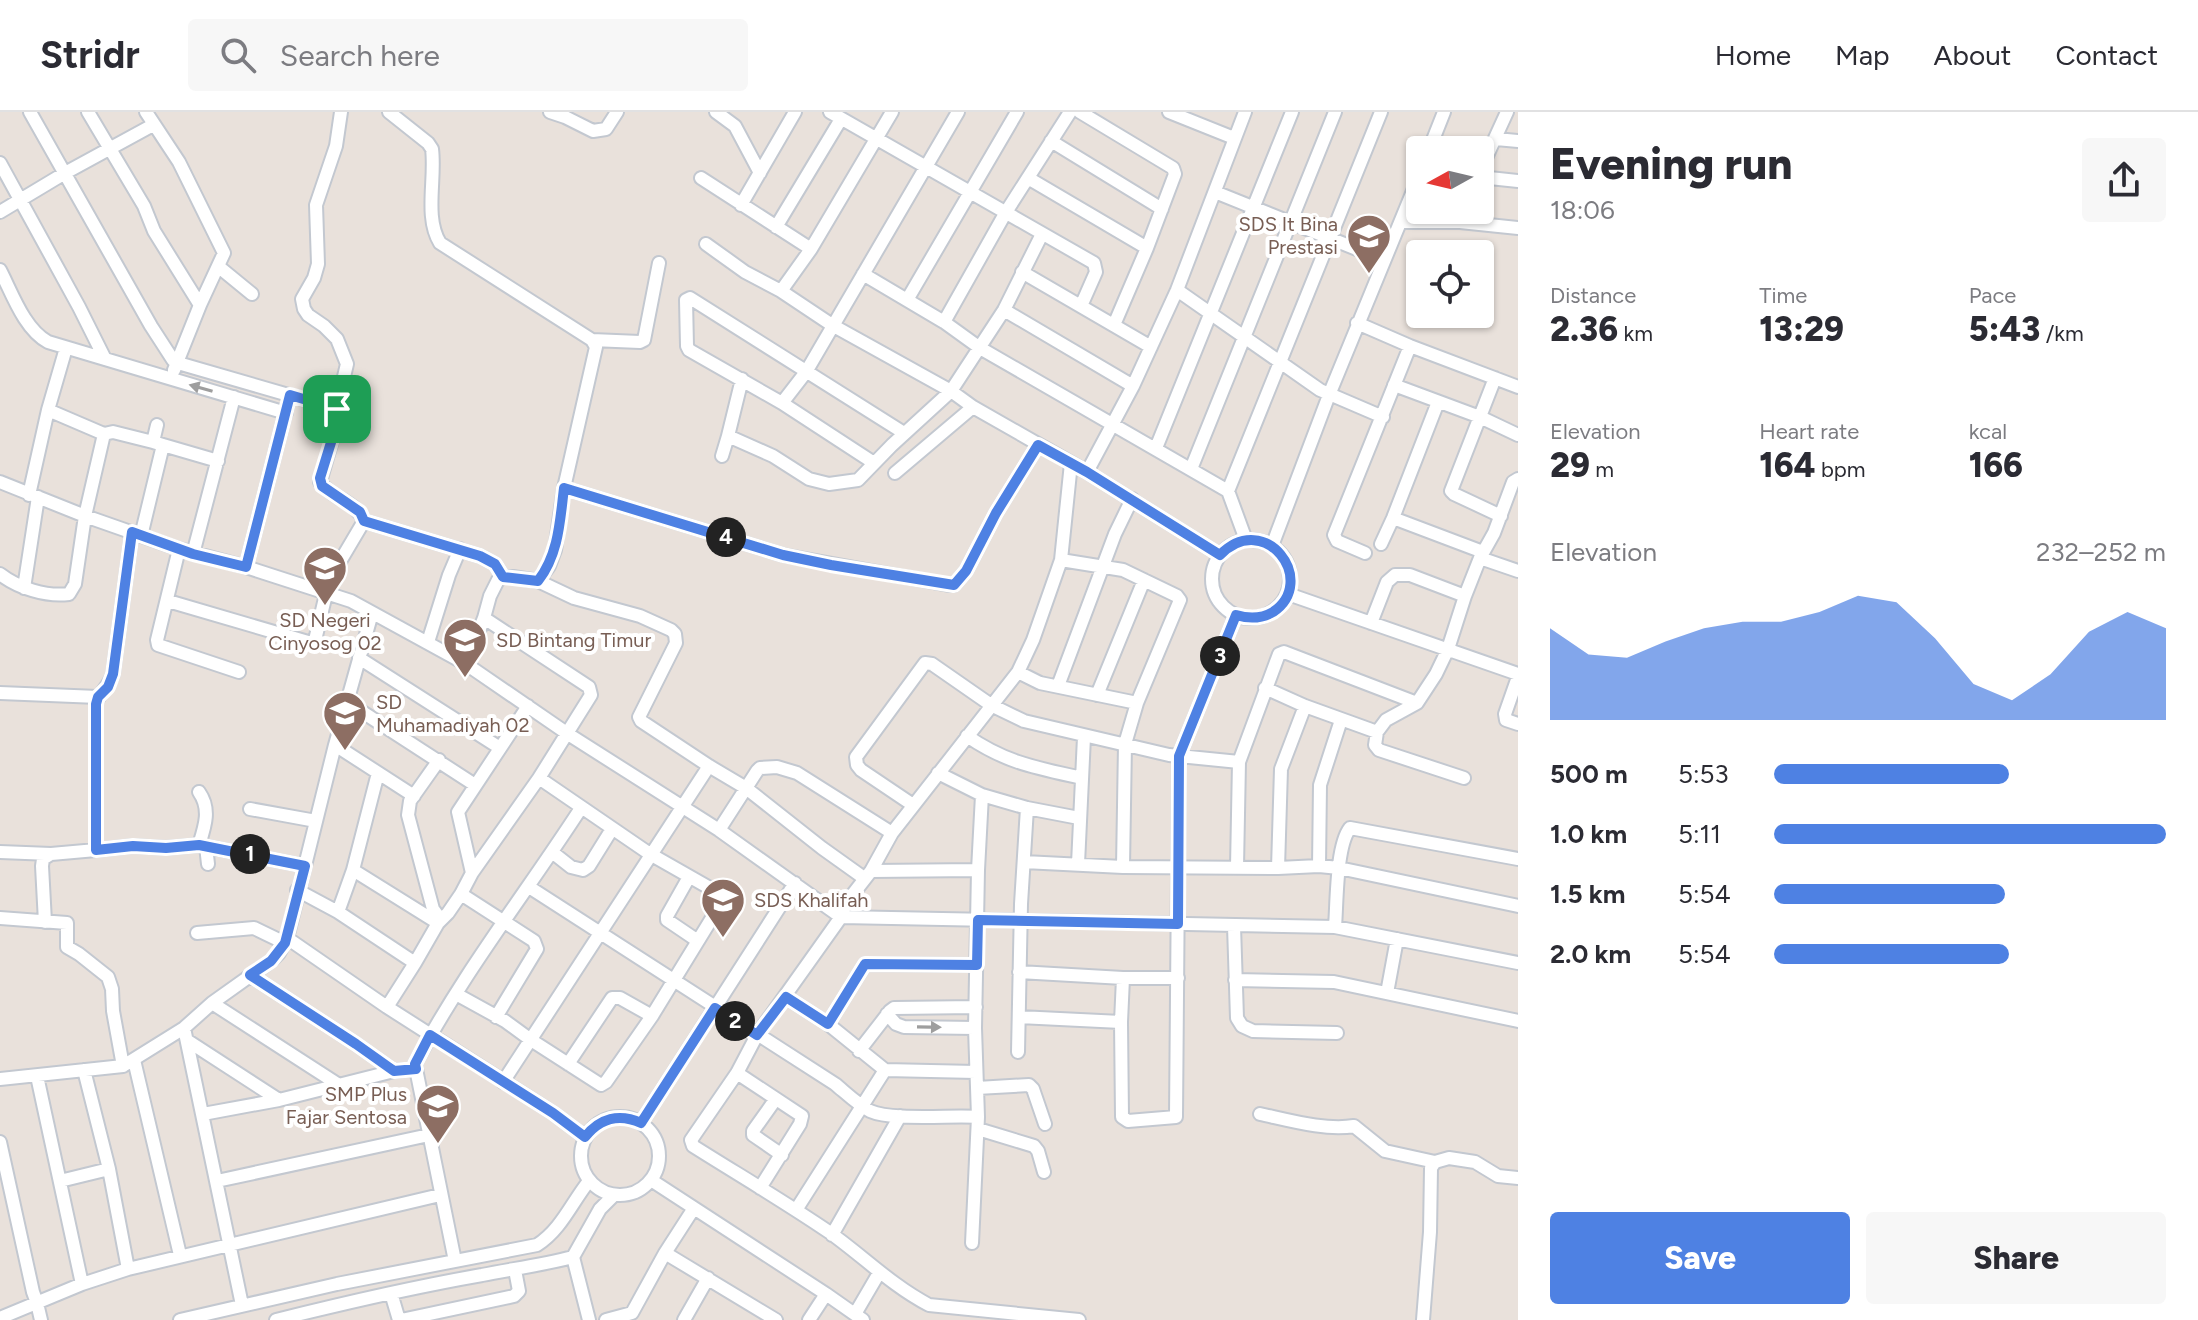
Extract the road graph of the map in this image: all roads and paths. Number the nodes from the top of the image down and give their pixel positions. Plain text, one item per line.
1 (30, 112) edge
2 (88, 112) edge
3 (146, 112) edge
4 (341, 112) edge
5 (389, 112) edge
6 (550, 112) edge
7 (617, 112) edge
8 (716, 112) edge
9 (795, 112) edge
10 (892, 112) edge
11 (958, 112) edge
12 (1017, 112) edge
13 (1070, 112) edge
14 (1080, 112) edge
15 (1169, 112) edge
16 (1245, 112) edge
17 (1292, 112) edge
18 (1335, 112) edge
19 (1381, 112) edge
20 (1444, 112) edge
21 (1507, 112) edge
22 (567, 114) edge
23 (836, 115) edge
24 (153, 125) junction
25 (1435, 136) edge
26 (1234, 138) junction
27 (1496, 139) junction
28 (877, 141) junction
29 (1051, 141) junction
30 (1518, 141) edge
31 (1494, 143) edge
32 (109, 148) junction
33 (0, 163) edge
34 (926, 167) junction
35 (65, 173) junction
36 (760, 173) junction
37 (1494, 177) edge
38 (701, 178) dead end
39 (1028, 178) junction
40 (1518, 181) edge
41 (970, 192) junction
42 (1215, 192) junction
43 (21, 200) junction
44 (741, 205) junction
45 (1254, 207) junction
46 (1162, 209) junction
47 (1406, 209) edge
48 (0, 212) edge
49 (1006, 212) junction
50 (1291, 222) junction
51 (1401, 222) junction
52 (1406, 222) edge
53 (1494, 223) edge
54 (776, 227) junction
55 (1518, 228) edge
56 (1042, 234) junction
57 (1328, 238) junction
58 (706, 244) dead end
59 (1147, 248) junction
60 (811, 249) junction
61 (1384, 260) junction
62 (659, 263) dead end
63 (219, 267) junction
64 (1022, 272) junction
65 (1, 273) edge
66 (863, 274) junction
67 (1177, 290) junction
68 (781, 291) junction
69 (252, 294) dead end
70 (907, 300) junction
71 (200, 305) junction
72 (1081, 306) junction
73 (1004, 310) junction
74 (1212, 312) junction
75 (944, 322) junction
76 (1357, 323) junction
77 (832, 325) junction
78 (1114, 325) junction
79 (1245, 336) junction
80 (592, 340) junction
81 (1410, 346) junction
82 (1151, 347) junction
83 (66, 348) junction
84 (980, 348) junction
85 (105, 359) junction
86 (1281, 361) junction
87 (178, 363) junction
88 (806, 372) junction
89 (1495, 378) junction
90 (170, 379) junction
91 (742, 379) junction
92 (1394, 385) junction
93 (1133, 386) junction
94 (1518, 387) edge
95 (951, 391) junction
96 (290, 395) junction
97 (1329, 395) junction
98 (234, 397) junction
99 (1438, 402) junction
100 (782, 403) junction
101 (973, 407) junction
102 (337, 409) junction
103 (48, 410) junction
104 (286, 413) junction
105 (1383, 417) junction
106 (1480, 417) junction
107 (1112, 424) junction
108 (157, 425) dead end
109 (904, 433) junction
110 (104, 434) junction
111 (1518, 435) edge
112 (728, 436) junction
113 (158, 444) junction
114 (1038, 445) junction
115 (1156, 448) junction
116 (722, 456) dead end
117 (218, 461) junction
118 (874, 463) junction
119 (1071, 463) junction
120 (1191, 469) junction
121 (1087, 472) junction
122 (895, 473) dead end
123 (1518, 479) edge
124 (0, 482) edge
125 (564, 488) junction
126 (1228, 491) junction
127 (34, 496) junction
128 (1132, 499) junction
129 (85, 516) junction
130 (1501, 516) junction
131 (1393, 518) junction
132 (364, 521) junction
133 (136, 534) junction
134 (1246, 540) junction
135 (1381, 544) dead end
136 (1272, 546) junction
137 (179, 549) junction
138 (460, 549) junction
139 (1365, 553) dead end
140 (193, 554) junction
141 (1220, 555) junction
142 (1481, 555) junction
143 (1061, 560) junction
144 (1104, 566) junction
145 (246, 567) junction
146 (1518, 571) edge
147 (0, 574) edge
148 (503, 577) junction
149 (1144, 580) junction
150 (538, 581) junction
151 (24, 588) junction
152 (324, 593) junction
153 (1288, 594) junction
154 (1465, 596) junction
155 (168, 601) junction
156 (372, 613) junction
157 (1236, 615) junction
158 (484, 618) junction
159 (1371, 623) junction
160 (428, 642) junction
161 (1448, 649) junction
162 (359, 658) junction
163 (466, 664) junction
164 (239, 672) dead end
165 (1018, 672) junction
166 (1518, 675) edge
167 (1058, 686) junction
168 (1265, 688) junction
169 (0, 693) edge
170 (1097, 695) junction
171 (98, 697) junction
172 (347, 702) junction
173 (1137, 703) junction
174 (1417, 703) junction
175 (991, 705) junction
176 (528, 706) junction
177 (1305, 706) junction
178 (1341, 720) junction
179 (1518, 724) edge
180 (1377, 732) junction
181 (568, 734) junction
182 (967, 736) junction
183 (1084, 737) junction
184 (1125, 744) junction
185 (335, 745) junction
186 (500, 748) junction
187 (1179, 756) junction
188 (439, 760) junction
189 (1239, 762) junction
190 (709, 766) junction
191 (378, 773) junction
192 (938, 773) junction
193 (539, 778) junction
194 (1082, 778) junction
195 (1464, 778) dead end
196 (475, 785) junction
197 (746, 788) junction
198 (199, 792) dead end
199 (982, 795) junction
200 (414, 796) junction
201 (913, 805) junction
202 (581, 808) junction
203 (682, 808) junction
204 (1027, 808) junction
205 (250, 809) dead end
206 (1079, 818) junction
207 (316, 821) junction
208 (612, 829) junction
209 (719, 830) junction
210 (892, 833) junction
211 (203, 845) junction
212 (96, 850) junction
213 (0, 852) edge
214 (552, 852) junction
215 (51, 854) junction
216 (650, 854) junction
217 (1518, 859) edge
218 (1024, 862) junction
219 (208, 864) dead end
220 (1078, 864) junction
221 (305, 866) junction
222 (1319, 866) junction
223 (1123, 867) junction
224 (1179, 867) junction
225 (1237, 867) junction
226 (1278, 868) junction
227 (1339, 868) junction
228 (353, 870) junction
229 (978, 870) junction
230 (472, 873) junction
231 (868, 874) junction
232 (689, 877) junction
233 (795, 883) junction
234 (529, 887) junction
235 (297, 890) junction
236 (461, 894) junction
237 (1518, 906) edge
238 (338, 912) junction
239 (841, 917) junction
240 (0, 918) edge
241 (978, 920) junction
242 (440, 921) junction
243 (503, 921) junction
244 (1021, 921) junction
245 (45, 922) junction
246 (1178, 924) junction
247 (1234, 926) junction
248 (1335, 927) junction
249 (197, 933) dead end
250 (600, 933) junction
251 (1397, 939) junction
252 (286, 940) junction
253 (698, 941) junction
254 (415, 963) junction
255 (1518, 963) edge
256 (977, 965) junction
257 (1019, 972) junction
258 (250, 975) junction
259 (1123, 978) junction
260 (1178, 978) junction
261 (1235, 980) junction
262 (674, 981) junction
263 (1387, 993) junction
264 (456, 994) junction
265 (786, 997) junction
266 (212, 1003) junction
267 (387, 1007) junction
268 (976, 1007) junction
269 (715, 1008) junction
270 (887, 1014) junction
271 (652, 1016) junction
272 (496, 1017) junction
273 (1019, 1017) junction
274 (1518, 1021) edge
275 (1121, 1022) junction
276 (828, 1024) junction
277 (184, 1028) junction
278 (975, 1028) junction
279 (1337, 1033) dead end
280 (430, 1035) junction
281 (757, 1035) junction
282 (531, 1040) junction
283 (188, 1041) junction
284 (859, 1051) junction
285 (1018, 1052) dead end
286 (129, 1063) junction
287 (568, 1064) junction
288 (416, 1069) junction
289 (84, 1070) junction
290 (885, 1070) junction
291 (394, 1071) junction
292 (976, 1072) junction
293 (737, 1073) junction
294 (37, 1076) junction
295 (0, 1079) edge
296 (503, 1082) junction
297 (339, 1085) junction
298 (977, 1088) junction
299 (279, 1100) junction
300 (775, 1100) junction
301 (862, 1106) junction
302 (203, 1114) junction
303 (1260, 1114) dead end
304 (900, 1116) junction
305 (641, 1123) junction
306 (978, 1123) junction
307 (1045, 1124) dead end
308 (429, 1135) junction
309 (585, 1137) junction
310 (0, 1142) edge
311 (782, 1155) junction
312 (1435, 1162) junction
313 (109, 1169) junction
314 (1044, 1172) dead end
315 (1518, 1178) edge
316 (651, 1180) junction
317 (60, 1181) junction
318 (217, 1181) junction
319 (589, 1181) junction
320 (760, 1188) junction
321 (440, 1195) junction
322 (614, 1195) junction
323 (694, 1208) junction
324 (796, 1210) junction
325 (832, 1235) junction
326 (972, 1243) dead end
327 (230, 1244) junction
328 (665, 1253) junction
329 (180, 1255) junction
330 (573, 1257) junction
331 (455, 1261) junction
332 (128, 1269) junction
333 (515, 1270) junction
334 (879, 1273) junction
335 (708, 1278) junction
336 (82, 1284) junction
337 (391, 1293) junction
338 (826, 1294) junction
339 (37, 1303) junction
340 (242, 1305) junction
341 (1015, 1316) edge
342 (633, 1317) edge
343 (859, 1317) edge
344 (0, 1318) edge
345 (41, 1320) edge
346 (180, 1320) edge
347 (276, 1320) edge
348 (400, 1320) edge
349 (589, 1320) edge
350 (606, 1320) edge
351 (684, 1320) edge
352 (776, 1320) edge
353 (809, 1320) edge
354 (1079, 1320) edge
355 (1423, 1320) edge

1 - 35 street
2 - 32 street
3 - 24 street
4 - 102 street
5 - 80 street
6 - 22 street
7 - 22 street
8 - 36 street
9 - 36 street
10 - 28 street
11 - 34 street
12 - 41 street
13 - 29 street
14 - 46 street
15 - 26 street
16 - 26 street
17 - 45 street
18 - 50 street
19 - 57 street
20 - 25 street
21 - 27 street
23 - 28 street
23 - 54 street
24 - 32 street
24 - 63 street
26 - 42 street
27 - 30 street
27 - 31 street
28 - 34 street
28 - 60 street
29 - 39 street
29 - 46 street
32 - 35 street
32 - 71 street
33 - 43 street
34 - 41 street
34 - 66 street
35 - 43 street
35 - 87 street
36 - 44 street
37 - 40 street
38 - 44 street
39 - 49 street
39 - 59 street
41 - 49 street
41 - 70 street
42 - 45 street
42 - 67 street
43 - 48 street
43 - 85 street
44 - 54 street
45 - 50 street
45 - 74 street
46 - 59 street
47 - 51 street
49 - 56 street
49 - 75 street
50 - 57 street
50 - 79 street
51 - 52 street
51 - 61 street
53 - 55 street
54 - 60 street
56 - 64 street
56 - 72 street
57 - 61 street
57 - 86 street
58 - 68 street
59 - 78 street
60 - 68 street
61 - 76 street
62 - 80 street
63 - 69 street
63 - 71 street
64 - 72 street
64 - 73 street
65 - 83 street
66 - 70 street
66 - 77 street
67 - 74 street
67 - 82 street
68 - 77 street
70 - 75 street
71 - 87 street
72 - 78 street
73 - 84 street
73 - 93 street
74 - 79 street
74 - 115 street
75 - 84 street
76 - 81 street
76 - 97 street
77 - 88 street
77 - 95 street
78 - 82 street
79 - 86 street
79 - 120 street
80 - 125 street
81 - 89 street
81 - 92 street
82 - 93 street
83 - 85 street
83 - 103 street
84 - 95 street
84 - 107 street
85 - 90 street
86 - 97 street
86 - 126 street
87 - 90 street
87 - 96 street
88 - 91 street
88 - 100 street
88 - 109 street
89 - 94 street
89 - 106 street
98 -> 90 street
91 - 100 street
91 - 112 street
92 - 99 street
92 - 105 street
93 - 107 street
95 - 101 street
95 - 109 street
96 - 102 street
96 - 104 street
97 - 105 street
97 - 136 street
98 - 104 street
98 - 117 street
99 - 106 street
99 - 131 street
100 - 118 street
101 - 114 street
101 - 122 street
102 - 132 street
103 - 110 street
103 - 127 street
104 - 145 street
105 - 139 street
106 - 111 street
106 - 130 street
107 - 115 street
107 - 121 street
108 - 113 street
109 - 118 street
110 - 113 street
110 - 129 street
112 - 116 street
112 - 118 street
113 - 117 street
113 - 133 street
114 - 119 street
114 - 125 street
115 - 120 street
117 - 140 street
119 - 121 street
119 - 143 street
120 - 126 street
121 - 128 street
123 - 130 street
124 - 127 street
125 - 150 street
126 - 134 street
127 - 129 street
127 - 151 street
128 - 141 street
128 - 144 street
129 - 133 street
129 - 151 street
130 - 142 street
131 - 135 street
131 - 142 street
132 - 138 street
132 - 152 street
133 - 137 street
133 - 171 street
134 - 136 street
134 - 141 street
136 - 153 street
137 - 140 street
137 - 155 street
138 - 148 street
138 - 160 street
140 - 145 street
141 - 157 street
142 - 146 street
142 - 154 street
143 - 144 street
143 - 165 street
144 - 149 street
144 - 167 street
145 - 152 street
147 - 151 street
148 - 150 street
148 - 158 street
149 - 170 street
149 - 173 street
150 - 190 street
152 - 155 street
152 - 156 street
153 - 157 street
153 - 159 street
154 - 159 street
154 - 161 street
155 - 164 street
156 - 160 street
156 - 162 street
157 - 187 street
158 - 163 street
158 - 181 street
159 - 161 street
160 - 163 street
161 - 166 street
161 - 174 street
162 - 172 street
162 - 186 street
163 - 176 street
165 - 167 street
165 - 175 street
166 - 179 street
167 - 170 street
168 - 174 street
168 - 177 street
168 - 189 street
169 - 171 street
170 - 173 street
171 - 212 street
172 - 185 street
172 - 188 street
173 - 184 street
174 - 180 street
175 - 182 street
175 - 183 street
175 - 201 street
176 - 181 street
176 - 186 street
177 - 178 street
177 - 226 street
178 - 180 street
178 - 222 street
180 - 195 street
181 - 193 street
181 - 203 street
182 - 192 street
182 - 194 street
183 - 184 street
183 - 194 street
184 - 187 street
184 - 223 street
185 - 191 street
185 - 207 street
186 - 196 street
187 - 189 street
187 - 224 street
188 - 196 street
188 - 200 street
189 - 225 street
190 - 197 street
190 - 203 street
191 - 200 street
191 - 228 street
192 - 199 street
192 - 201 street
193 - 202 street
193 - 230 street
194 - 206 street
196 - 230 street
197 - 209 street
197 - 210 street
197 - 231 street
198 - 211 street
199 - 204 street
199 - 229 street
200 - 242 street
201 - 210 street
202 - 208 street
202 - 214 street
203 - 209 street
203 - 216 street
204 - 206 street
204 - 218 street
205 - 207 street
206 - 220 street
207 - 221 street
208 - 214 street
208 - 216 street
209 - 233 street
210 - 231 street
211 - 212 street
211 - 219 street
211 - 221 street
212 - 215 street
213 - 215 street
214 - 234 street
215 - 245 street
216 - 232 street
216 - 250 street
217 - 227 street
218 - 220 street
218 - 244 street
220 - 223 street
221 - 235 street
222 - 226 street
222 - 227 street
223 - 224 street
224 - 225 street
224 - 246 street
225 - 226 street
227 - 237 street
227 - 248 street
228 - 238 street
228 - 242 street
229 - 231 street
229 - 241 street
230 - 236 street
231 - 239 street
232 - 253 street
232 - 253 street
233 - 239 street
233 - 269 street
234 - 243 street
234 - 250 street
235 - 238 street
235 - 252 street
236 - 242 street
236 - 243 street
238 - 254 street
239 - 241 street
239 - 265 street
240 - 245 street
241 - 244 street
241 - 256 street
242 - 254 street
243 - 264 street
243 - 272 street
244 - 246 street
244 - 257 street
245 - 286 street
246 - 247 street
246 - 260 street
247 - 248 street
247 - 261 street
248 - 251 street
249 - 252 street
250 - 262 street
250 - 282 street
251 - 255 street
251 - 263 street
252 - 258 street
252 - 267 street
253 - 262 street
254 - 267 street
256 - 268 street
256 - 276 street
257 - 259 street
257 - 273 street
258 - 266 street
258 - 291 street
259 - 260 street
259 - 275 street
260 - 275 street
261 - 263 street
261 - 279 street
262 - 269 street
262 - 271 street
263 - 274 street
264 - 272 street
264 - 280 street
265 - 276 street
265 - 281 street
266 - 277 street
266 - 297 street
267 - 280 street
268 - 270 street
268 - 278 street
269 - 281 street
269 - 305 street
270 -> 278 street
270 - 284 street
271 - 287 street
271 - 287 street
272 - 282 street
273 - 275 street
273 - 285 street
276 - 284 street
277 - 283 street
277 - 286 street
278 - 292 street
280 - 288 street
280 - 296 street
281 - 293 street
281 - 301 street
282 - 287 street
282 - 296 street
283 - 299 street
283 - 302 street
284 - 290 street
286 - 289 street
286 - 329 street
288 - 291 street
288 - 308 street
289 - 294 street
289 - 313 street
290 - 292 street
290 - 301 street
291 - 297 street
292 - 298 street
293 - 300 street
293 - 320 street
294 - 295 street
294 - 317 street
296 - 309 street
297 - 299 street
298 - 306 street
298 - 307 street
299 - 302 street
300 - 311 street
300 - 311 street
301 - 304 street
301 - 324 street
302 - 318 street
303 - 312 street
304 - 306 street
304 - 325 street
305 - 309 street
305 - 316 street
306 - 314 street
306 - 326 street
308 - 318 street
308 - 321 street
309 - 319 street
310 - 339 street
311 - 320 street
312 - 315 street
312 - 355 street
313 - 317 street
313 - 332 street
316 - 322 street
316 - 323 street
317 - 336 street
318 - 327 street
319 - 322 street
319 - 331 street
320 - 324 street
321 - 327 street
321 - 331 street
322 - 330 street
323 - 328 street
323 - 338 street
324 - 325 street
325 - 334 street
327 - 329 street
327 - 340 street
328 - 335 street
328 - 342 street
329 - 332 street
330 - 333 street
330 - 349 street
331 - 340 street
332 - 336 street
333 - 337 street
333 - 348 street
334 - 341 street
334 - 343 street
335 - 351 street
335 - 352 street
336 - 339 street
337 - 347 street
337 - 348 street
338 - 343 street
338 - 353 street
339 - 344 street
339 - 345 street
340 - 346 street
341 - 354 street
342 - 350 street

